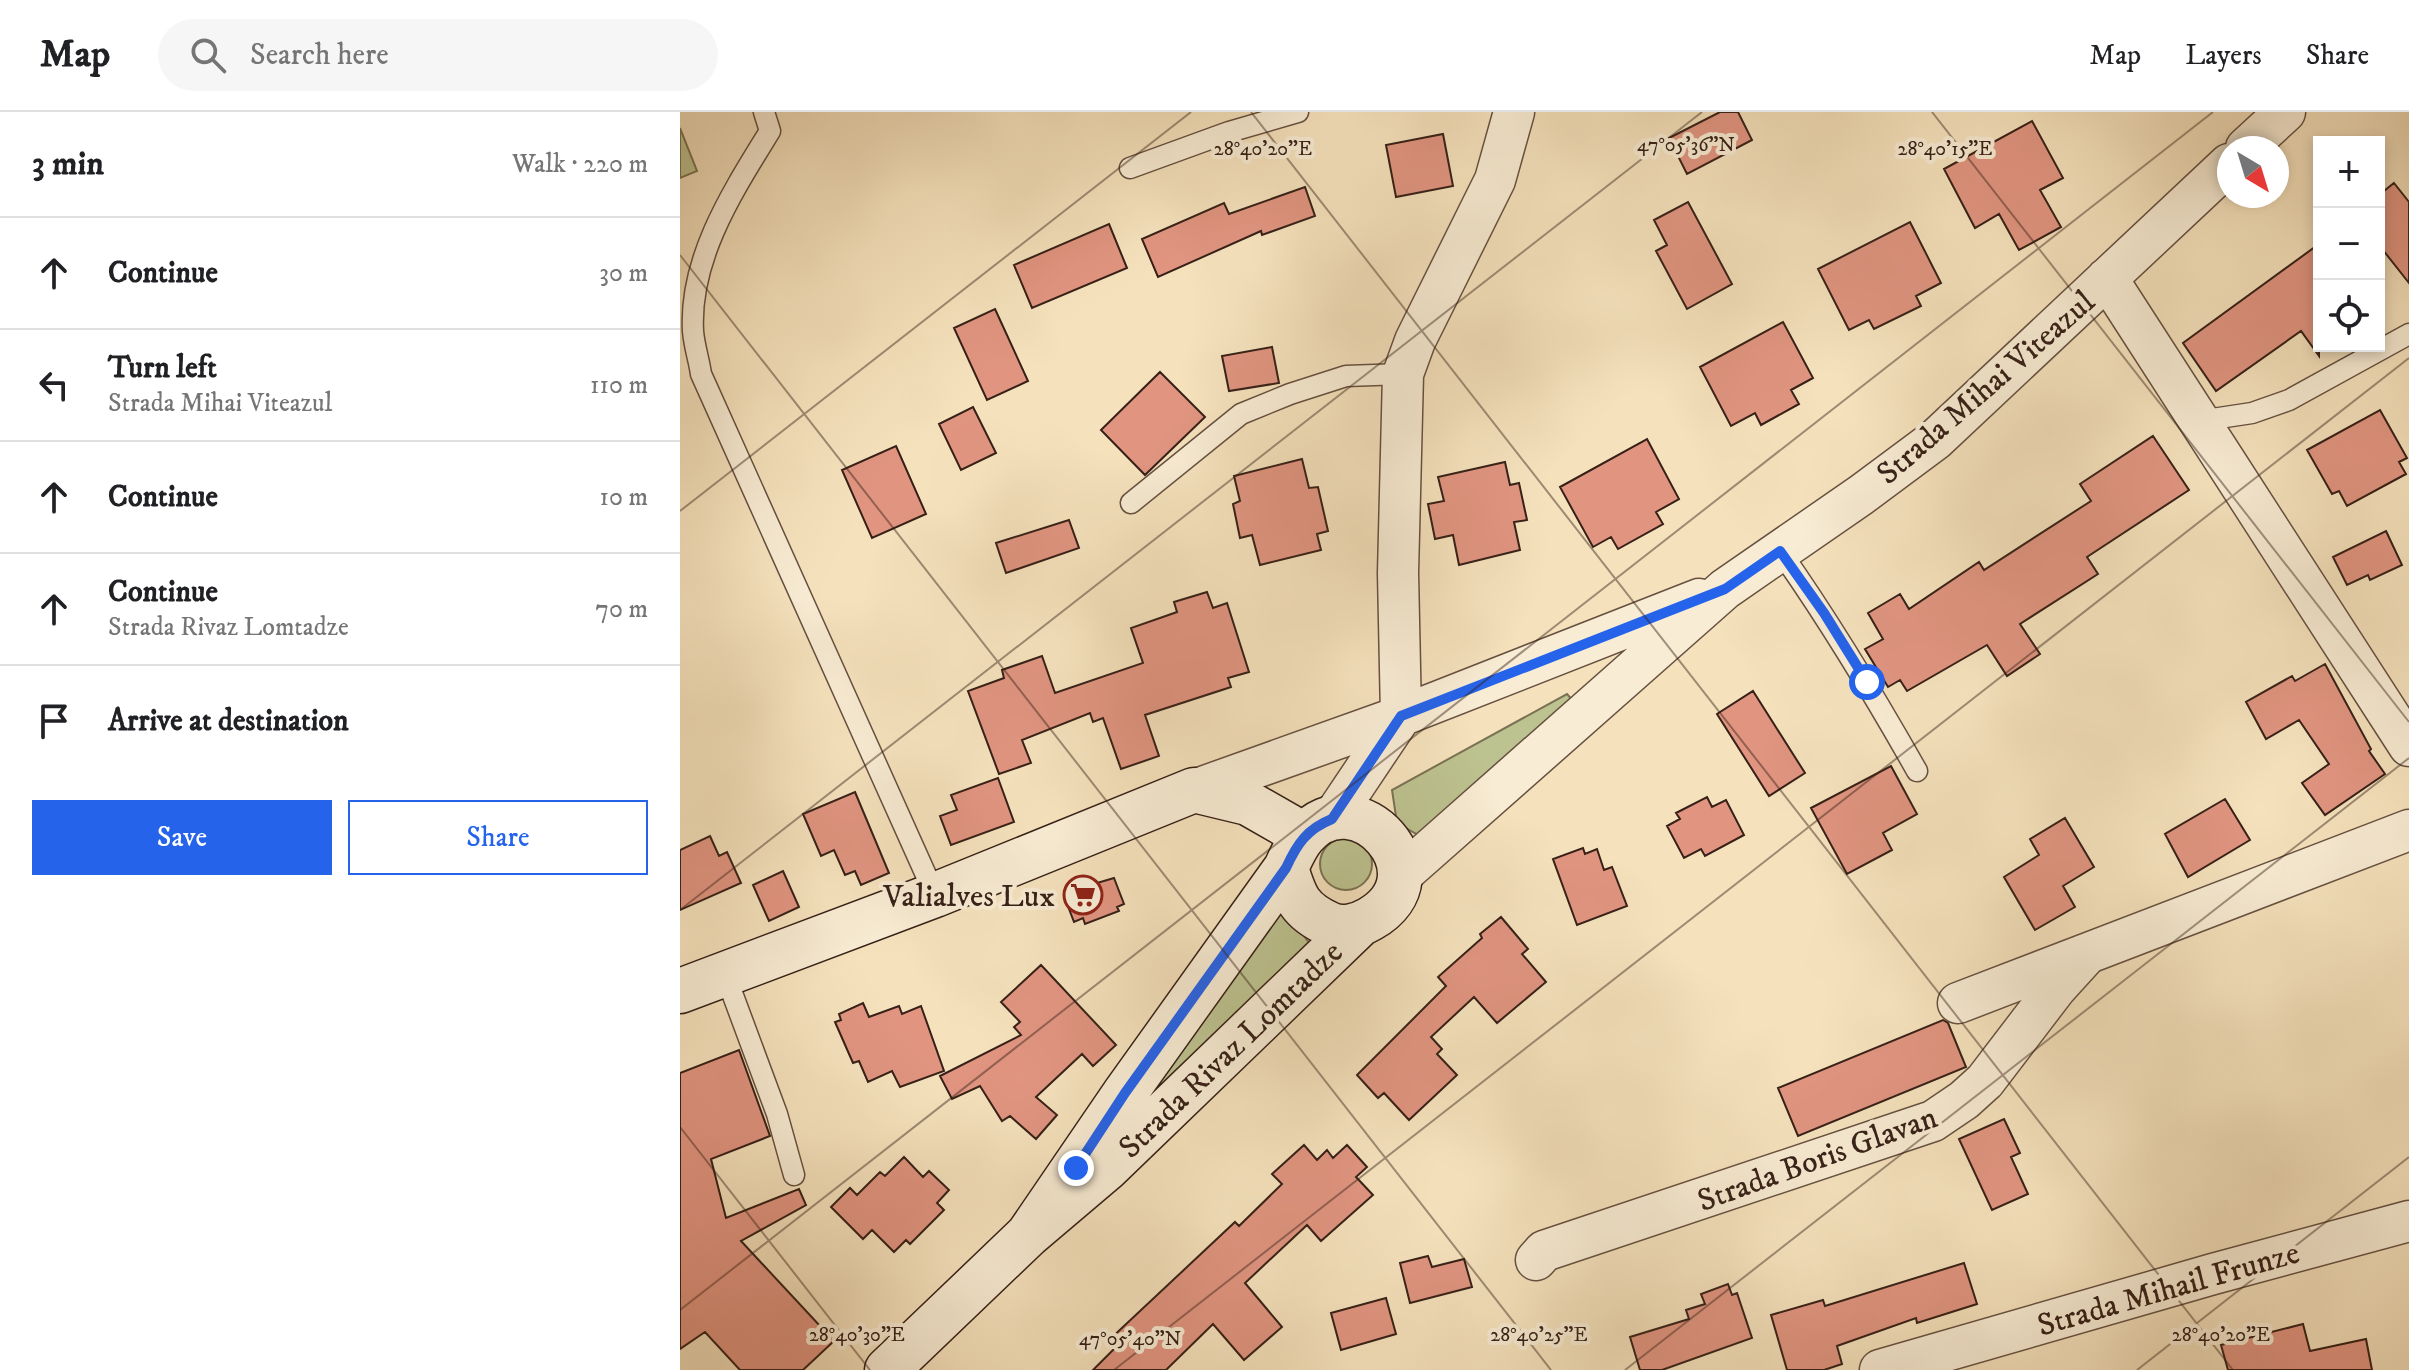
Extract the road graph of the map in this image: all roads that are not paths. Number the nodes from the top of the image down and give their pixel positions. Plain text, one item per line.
1 (764, 112) edge
2 (1298, 112) edge
3 (1514, 112) edge
4 (2285, 112) edge
5 (2259, 136) edge
6 (1130, 168) dead end
7 (2217, 175) edge
8 (2107, 278) junction
9 (2409, 334) edge
10 (1403, 374) junction
11 (2199, 421) junction
12 (1131, 503) dead end
13 (1780, 551) junction
14 (1725, 589) junction
15 (1401, 716) junction
16 (2409, 746) edge
17 (1917, 771) dead end
18 (1194, 790) junction
19 (2409, 830) edge
20 (1308, 841) junction
21 (1399, 877) junction
22 (935, 895) junction
23 (1359, 925) junction
24 (2086, 955) junction
25 (725, 974) junction
26 (680, 991) edge
27 (1958, 1003) dead end
28 (794, 1175) dead end
29 (2409, 1221) edge
30 (1028, 1235) junction
31 (1536, 1260) dead end
32 (887, 1370) edge
33 (1880, 1370) edge

1 - 22 lane
2 - 6 lane
3 - 10 street
4 - 5 street
7 - 8 street, Strada Mihai Viteazul
8 - 11 street
8 - 13 street, Strada Mihai Viteazul
9 - 11 lane
10 - 12 lane
10 - 15 street
11 - 16 street
13 - 14 street, Strada Mihai Viteazul
13 - 17 lane
14 - 15 street, Strada Mihai Viteazul
14 - 21 street, Strada Mihai Viteazul
15 - 18 street, Strada Mihai Viteazul
15 - 20 street
18 - 20 street
18 - 22 street, Strada Mihai Viteazul
19 - 24 street, Strada Boris Glavan
20 - 21 street
20 - 23 street
20 - 30 street, Strada Rivaz Lomtadze
21 - 23 street
22 - 25 street, Strada Mihai Viteazul
23 - 30 street, Strada Rivaz Lomtadze
24 - 27 street, Strada Boris Glavan
24 - 31 street, Strada Boris Glavan
25 - 26 street, Strada Mihai Viteazul
25 - 28 lane
29 - 33 street, Strada Mihail Frunze
30 - 32 street, Strada Rivaz Lomtadze

